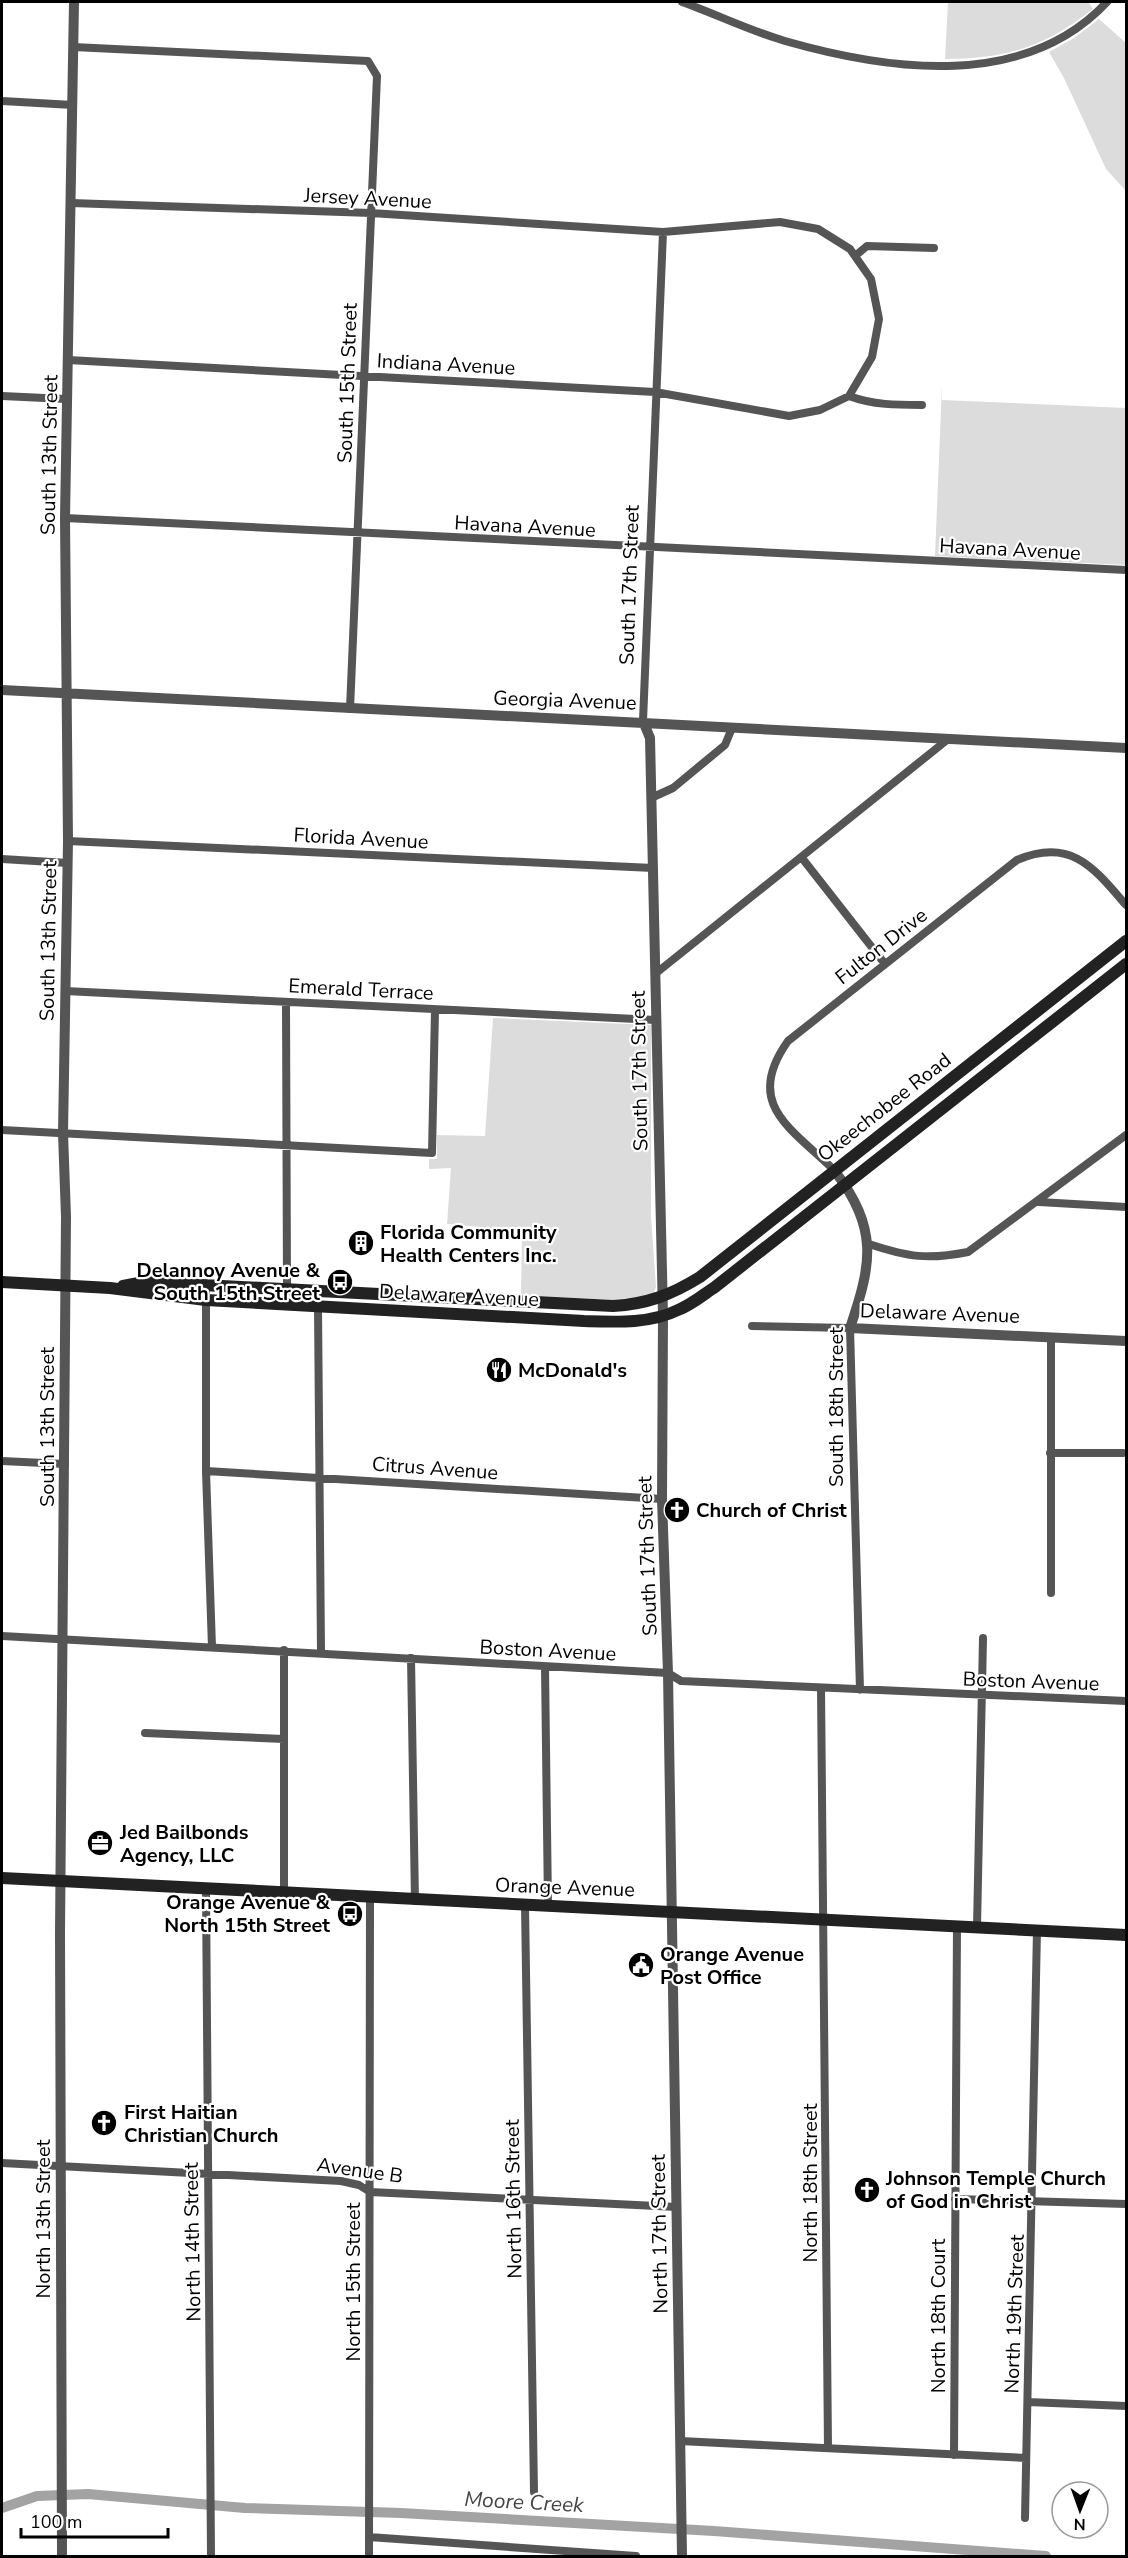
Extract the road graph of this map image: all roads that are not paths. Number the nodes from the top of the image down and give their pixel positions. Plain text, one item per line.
1 (74, 2) edge
2 (682, 2) edge
3 (1107, 2) edge
4 (73, 47) junction
5 (2, 102) edge
6 (73, 105) junction
7 (71, 203) junction
8 (371, 213) junction
9 (663, 232) junction
10 (934, 248) dead end
11 (855, 256) junction
12 (68, 360) junction
13 (364, 376) junction
14 (655, 392) junction
15 (2, 396) edge
16 (849, 396) junction
17 (66, 399) junction
18 (922, 405) dead end
19 (65, 518) junction
20 (357, 534) junction
21 (648, 548) junction
22 (1126, 570) edge
23 (2, 690) edge
24 (68, 694) junction
25 (350, 709) junction
26 (643, 721) junction
27 (732, 728) junction
28 (947, 740) junction
29 (1126, 748) edge
30 (651, 798) junction
31 (68, 841) junction
32 (802, 858) junction
33 (2, 860) edge
34 (68, 863) junction
35 (653, 868) junction
36 (1126, 905) edge
37 (1126, 941) edge
38 (885, 964) junction
39 (1126, 964) edge
40 (655, 974) junction
41 (65, 991) junction
42 (286, 1002) junction
43 (435, 1010) junction
44 (656, 1020) junction
45 (2, 1130) edge
46 (63, 1133) junction
47 (1126, 1135) edge
48 (288, 1147) junction
49 (834, 1170) junction
50 (844, 1184) junction
51 (1039, 1202) junction
52 (1126, 1207) edge
53 (869, 1244) junction
54 (2, 1282) edge
55 (66, 1285) junction
56 (206, 1285) junction
57 (110, 1288) junction
58 (287, 1289) junction
59 (662, 1298) junction
60 (206, 1300) junction
61 (318, 1307) junction
62 (663, 1316) junction
63 (752, 1326) dead end
64 (850, 1328) junction
65 (1051, 1337) junction
66 (1126, 1341) edge
67 (1050, 1453) junction
68 (1123, 1453) dead end
69 (2, 1461) edge
70 (65, 1464) junction
71 (206, 1471) junction
72 (320, 1477) junction
73 (662, 1499) junction
74 (1051, 1593) dead end
75 (2, 1636) edge
76 (983, 1638) dead end
77 (63, 1639) junction
78 (212, 1647) junction
79 (284, 1650) junction
80 (321, 1652) junction
81 (411, 1658) junction
82 (545, 1667) junction
83 (668, 1673) junction
84 (821, 1688) junction
85 (860, 1690) junction
86 (982, 1696) junction
87 (1126, 1701) edge
88 (145, 1733) dead end
89 (284, 1738) junction
90 (2, 1878) edge
91 (61, 1881) junction
92 (206, 1890) junction
93 (284, 1894) junction
94 (370, 1899) junction
95 (415, 1901) junction
96 (525, 1906) junction
97 (548, 1907) junction
98 (671, 1911) junction
99 (821, 1919) junction
100 (957, 1926) junction
101 (977, 1927) junction
102 (1037, 1930) junction
103 (1126, 1935) edge
104 (2, 2163) edge
105 (60, 2167) junction
106 (207, 2173) junction
107 (370, 2192) junction
108 (955, 2199) junction
109 (530, 2201) junction
110 (1034, 2201) junction
111 (1126, 2204) edge
112 (677, 2207) junction
113 (1028, 2402) junction
114 (1126, 2406) edge
115 (680, 2441) junction
116 (828, 2448) junction
117 (954, 2455) junction
118 (1026, 2458) junction
119 (534, 2492) dead end
120 (1025, 2518) dead end
121 (369, 2537) junction
122 (528, 2553) edge
123 (62, 2556) edge
124 (212, 2556) edge
125 (369, 2556) edge
126 (636, 2556) edge
127 (682, 2556) edge

1 - 4 street, South 13th Street
2 - 3 street
4 - 6 street, South 13th Street
4 - 8 street, South 15th Street
5 - 6 street
6 - 7 street, South 13th Street
7 - 8 street, Jersey Avenue
7 - 12 street, South 13th Street
8 - 9 street, Jersey Avenue
8 - 13 street, South 15th Street
9 - 11 street, Jersey Avenue
9 - 14 street, South 17th Street
10 - 11 street
11 - 16 street, Jersey Avenue
12 - 13 street, Indiana Avenue
12 - 17 street, South 13th Street
13 - 14 street, Indiana Avenue
13 - 20 street, South 15th Street
14 - 16 street, Indiana Avenue
14 - 21 street, South 17th Street
15 - 17 street
16 - 18 street
17 - 19 street, South 13th Street
19 - 20 street, Havana Avenue
19 - 24 street, South 13th Street
20 - 21 street, Havana Avenue
20 - 25 street, South 15th Street
21 - 22 street, Havana Avenue
21 - 26 street, South 17th Street
23 - 24 street, Georgia Avenue
24 - 25 street, Georgia Avenue
24 - 31 street, South 13th Street
25 - 26 street, Georgia Avenue
26 - 27 street, Georgia Avenue
26 - 30 street, South 17th Street
27 - 28 street, Georgia Avenue
27 - 30 street
28 - 29 street, Georgia Avenue
28 - 32 street
30 - 35 street, South 17th Street
31 - 34 street, South 13th Street
31 - 35 street, Florida Avenue
32 - 38 street
32 - 40 street
33 - 34 street
34 - 41 street, South 13th Street
35 - 40 street, South 17th Street
36 - 38 street, Fulton Drive
37 - 49 main road, Okeechobee Road
38 - 49 street, Fulton Drive
39 - 50 main road, Okeechobee Road
40 - 44 street, South 17th Street
41 - 42 street, Emerald Terrace
41 - 46 street, South 13th Street
42 - 43 street, Emerald Terrace
42 - 48 street
43 - 44 street, Emerald Terrace
43 - 48 street
44 - 59 street, South 17th Street
45 - 46 street
46 - 48 street
46 - 55 street, South 13th Street
47 - 51 street
48 - 58 street
49 - 50 street, South 18th Street
49 - 59 main road, Okeechobee Road
50 - 53 street, South 18th Street
50 - 62 main road, Okeechobee Road
51 - 52 street
51 - 53 street
53 - 64 street, South 18th Street
54 - 55 main road, Delaware Avenue
55 - 57 main road, Delaware Avenue
55 - 70 street, South 13th Street
56 - 57 main road, Delaware Avenue
56 - 58 main road, Delaware Avenue
56 - 60 street
57 - 60 main road, Delaware Avenue
58 - 59 main road, Delaware Avenue
59 - 62 street, South 17th Street
60 - 61 main road, Delaware Avenue
60 - 71 street
61 - 62 main road, Delaware Avenue
61 - 72 street
62 - 73 street, South 17th Street
63 - 64 street, Delaware Avenue
64 - 65 street, Delaware Avenue
64 - 85 street, South 18th Street
65 - 66 street, Delaware Avenue
65 - 67 street
67 - 68 street
67 - 74 street
69 - 70 street
70 - 77 street, South 13th Street
71 - 72 street, Citrus Avenue
71 - 78 street
72 - 73 street, Citrus Avenue
72 - 80 street
73 - 83 street, South 17th Street
75 - 77 street, Boston Avenue
76 - 86 street
77 - 78 street, Boston Avenue
77 - 91 street, South 13th Street
78 - 79 street, Boston Avenue
79 - 80 street, Boston Avenue
79 - 89 street
80 - 81 street, Boston Avenue
81 - 82 street, Boston Avenue
81 - 95 street
82 - 83 street, Boston Avenue
82 - 97 street
83 - 84 street, Boston Avenue
83 - 98 street, South 17th Street
84 - 85 street, Boston Avenue
84 - 99 street
85 - 86 street, Boston Avenue
86 - 87 street, Boston Avenue
86 - 101 street
88 - 89 street
89 - 93 street
90 - 91 main road, Orange Avenue
91 - 92 main road, Orange Avenue
91 - 105 street, North 13th Street
92 - 93 main road, Orange Avenue
92 - 106 street, North 14th Street
93 - 94 main road, Orange Avenue
94 - 95 main road, Orange Avenue
94 - 107 street, North 15th Street
95 - 96 main road, Orange Avenue
96 - 97 main road, Orange Avenue
96 - 109 street, North 16th Street
97 - 98 main road, Orange Avenue
98 - 99 main road, Orange Avenue
98 - 112 street, North 17th Street
99 - 100 main road, Orange Avenue
99 - 116 street, North 18th Street
100 - 101 main road, Orange Avenue
100 - 108 street, North 18th Court
101 - 102 main road, Orange Avenue
102 - 103 main road, Orange Avenue
102 - 110 street, North 19th Street
104 - 105 street, Avenue B
105 - 106 street, Avenue B
105 - 123 street, North 13th Street
106 - 107 street, Avenue B
106 - 124 street, North 14th Street
107 - 109 street, Avenue B
107 - 121 street, North 15th Street
108 - 110 street
108 - 117 street, North 18th Court
109 - 112 street, Avenue B
109 - 119 street, North 16th Street
110 - 111 street
110 - 113 street, North 19th Street
112 - 115 street, North 17th Street
113 - 114 street
113 - 118 street, North 19th Street
115 - 116 street
115 - 127 street, North 17th Street
116 - 117 street
117 - 118 street
118 - 120 street, North 19th Street
121 - 122 street
121 - 125 street, North 15th Street
122 - 126 street

